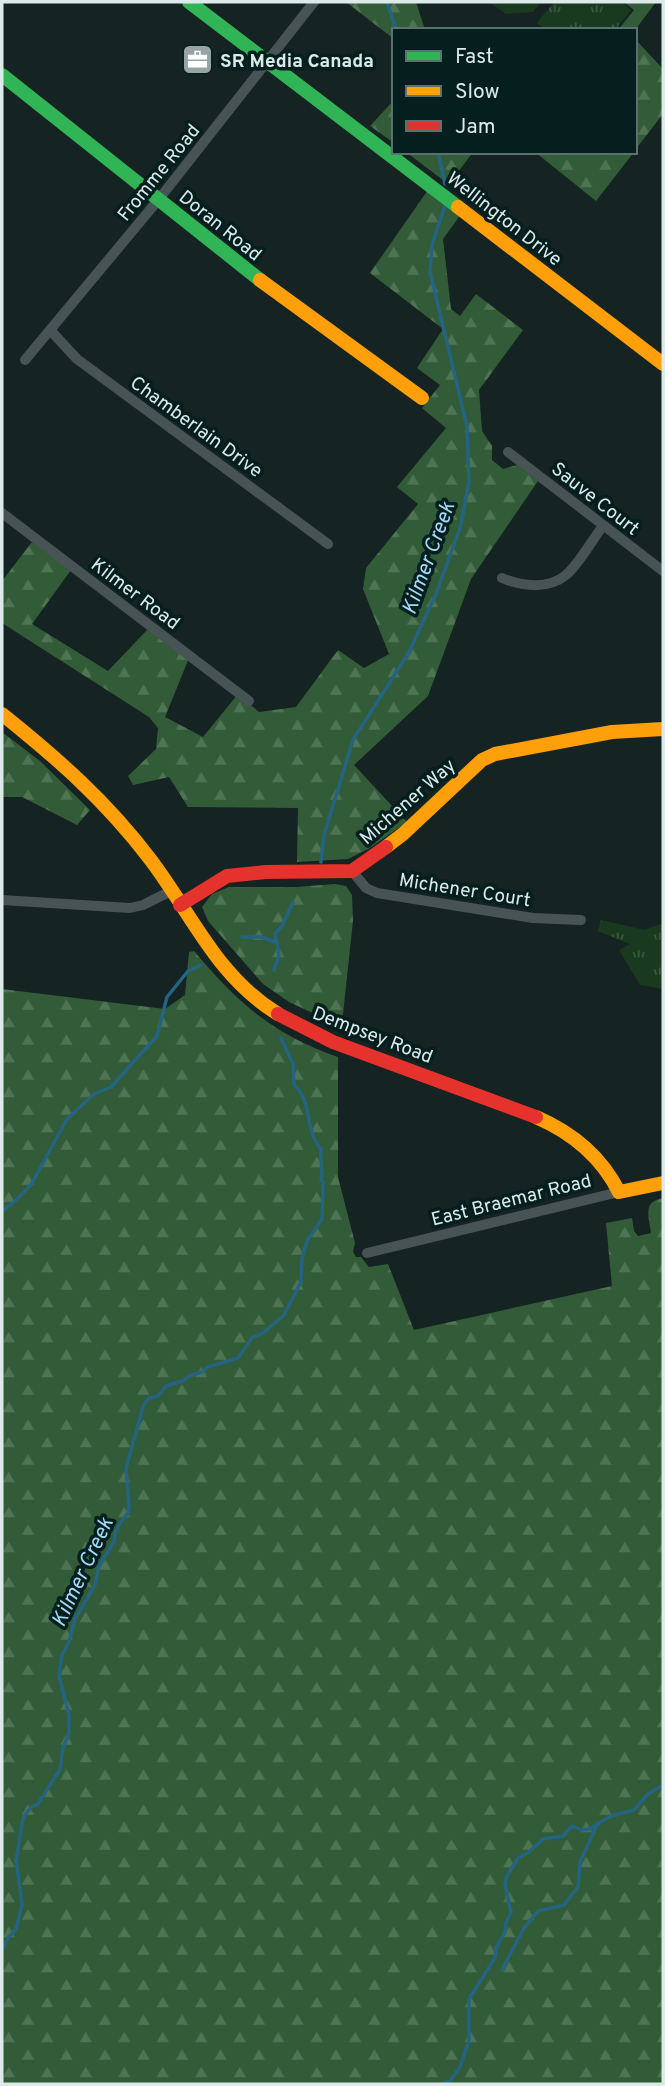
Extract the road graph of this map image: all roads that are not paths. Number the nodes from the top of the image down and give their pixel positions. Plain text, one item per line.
1 (190, 2) edge
2 (314, 2) edge
3 (267, 62) junction
4 (2, 75) edge
5 (159, 199) junction
6 (51, 331) junction
7 (25, 360) dead end
8 (663, 364) edge
9 (422, 398) dead end
10 (508, 452) dead end
11 (2, 513) edge
12 (603, 526) junction
13 (328, 544) dead end
14 (663, 571) edge
15 (502, 578) dead end
16 (249, 701) dead end
17 (2, 714) edge
18 (663, 729) edge
19 (352, 871) junction
20 (171, 891) junction
21 (2, 900) edge
22 (180, 905) junction
23 (581, 920) dead end
24 (663, 1183) edge
25 (619, 1192) junction
26 (367, 1253) dead end

1 - 3 street, Wellington Drive
2 - 3 street, Fromme Road
3 - 5 street, Fromme Road
3 - 8 street, Wellington Drive
4 - 5 street, Doran Road
5 - 6 street, Fromme Road
5 - 9 street, Doran Road
6 - 7 street, Fromme Road
6 - 13 street, Chamberlain Drive
10 - 12 street, Sauve Court
11 - 16 street, Kilmer Road
12 - 14 street, Sauve Court
12 - 15 street
17 - 20 street, Dempsey Road
18 - 19 street, Michener Way
19 - 22 street, Michener Way
19 - 23 street, Michener Court
20 - 21 street
20 - 22 street, Dempsey Road
22 - 25 street, Dempsey Road
24 - 25 street, East Braemar Road
25 - 26 street, East Braemar Road

